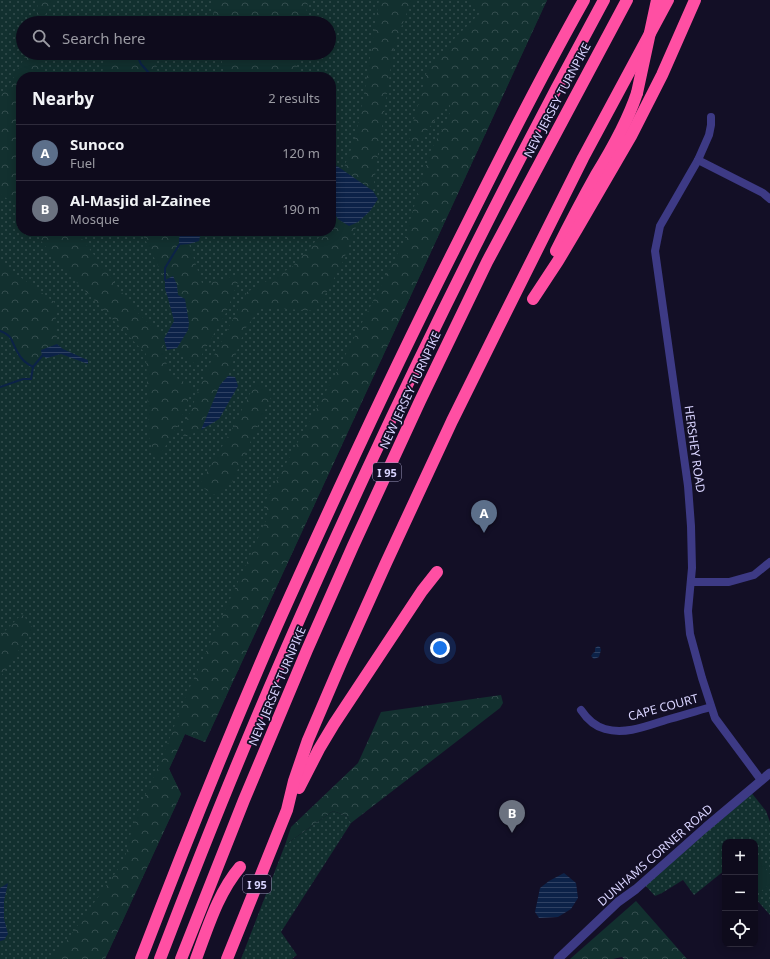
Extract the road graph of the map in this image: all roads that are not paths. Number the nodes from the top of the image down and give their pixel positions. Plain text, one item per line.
1 (584, 0) edge
2 (604, 0) edge
3 (626, 0) edge
4 (657, 0) edge
5 (668, 0) edge
6 (695, 0) edge
7 (711, 117) dead end
8 (698, 160) junction
9 (770, 199) edge
10 (770, 562) edge
11 (437, 572) dead end
12 (690, 582) junction
13 (711, 707) junction
14 (581, 710) dead end
15 (770, 773) edge
16 (761, 780) junction
17 (287, 810) junction
18 (240, 867) dead end
19 (141, 959) edge
20 (160, 959) edge
21 (181, 959) edge
22 (196, 959) edge
23 (227, 959) edge
24 (558, 959) edge

1 - 19 highway, NEW JERSEY TURNPIKE
2 - 20 highway, NEW JERSEY TURNPIKE / I 95
3 - 21 highway, NEW JERSEY TURNPIKE / I 95
4 - 6 highway, bridge
5 - 17 highway, I 95
7 - 8 street, HERSHEY ROAD
8 - 9 street
8 - 12 street, HERSHEY ROAD
10 - 12 street
11 - 17 highway
12 - 13 street, HERSHEY ROAD
13 - 14 street, CAPE COURT
13 - 16 street, HERSHEY ROAD
15 - 16 street, DUNHAMS CORNER ROAD
16 - 24 street, DUNHAMS CORNER ROAD
17 - 23 highway, I 95
18 - 22 highway

